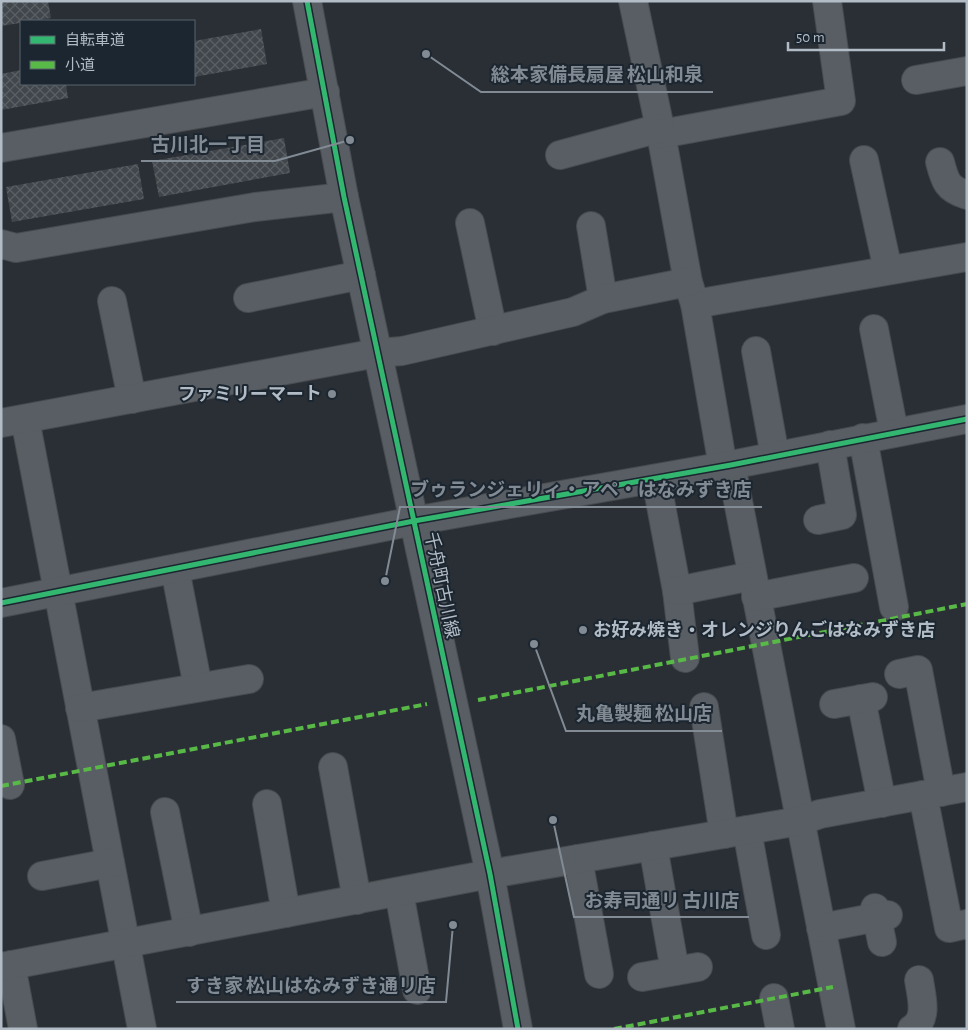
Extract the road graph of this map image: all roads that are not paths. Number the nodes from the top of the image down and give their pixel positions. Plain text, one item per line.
1 (307, 1) edge
2 (633, 1) edge
3 (827, 1) edge
4 (967, 71) edge
5 (916, 80) dead end
6 (326, 92) junction
7 (661, 131) junction
8 (1, 148) edge
9 (560, 155) dead end
10 (864, 160) dead end
11 (940, 162) dead end
12 (967, 195) edge
13 (344, 197) junction
14 (470, 222) dead end
15 (591, 226) dead end
16 (1, 244) edge
17 (967, 256) edge
18 (888, 270) junction
19 (361, 275) junction
20 (692, 293) junction
21 (248, 298) dead end
22 (603, 299) junction
23 (112, 301) dead end
24 (874, 329) dead end
25 (493, 331) junction
26 (756, 351) dead end
27 (377, 354) junction
28 (132, 399) junction
29 (967, 418) edge
30 (13, 421) edge
31 (894, 432) junction
32 (863, 438) junction
33 (830, 445) junction
34 (775, 456) junction
35 (727, 466) junction
36 (656, 479) junction
37 (818, 520) dead end
38 (414, 521) junction
39 (175, 569) junction
40 (854, 578) dead end
41 (754, 586) junction
42 (677, 591) junction
43 (58, 592) junction
44 (1, 603) edge
45 (894, 607) dead end
46 (685, 658) dead end
47 (899, 674) dead end
48 (249, 679) dead end
49 (198, 688) junction
50 (834, 704) dead end
51 (704, 707) dead end
52 (80, 708) junction
53 (1, 739) edge
54 (326, 770) dead end
55 (10, 785) dead end
56 (943, 791) edge
57 (882, 803) junction
58 (267, 804) dead end
59 (165, 812) dead end
60 (800, 821) junction
61 (735, 832) junction
62 (653, 846) junction
63 (578, 859) junction
64 (110, 863) junction
65 (490, 874) junction
66 (42, 876) dead end
67 (400, 892) junction
68 (350, 901) junction
69 (286, 913) junction
70 (881, 921) dead end
71 (967, 924) edge
72 (821, 928) junction
73 (188, 932) junction
74 (766, 935) dead end
75 (126, 944) junction
76 (6, 966) edge
77 (599, 974) dead end
78 (642, 977) dead end
79 (919, 980) dead end
80 (417, 990) dead end
81 (23, 1029) edge
82 (142, 1029) edge
83 (518, 1029) edge
84 (841, 1029) edge
85 (912, 1029) edge

1 - 6 street, 千舟町古川線
2 - 7 street
3 - 7 street
4 - 5 street
6 - 8 street
6 - 13 street, 千舟町古川線
7 - 9 street
7 - 20 street
10 - 18 street
11 - 12 street
13 - 16 street
13 - 19 street, 千舟町古川線
14 - 25 street
15 - 22 street
17 - 18 street
18 - 20 street
19 - 21 street
19 - 27 street, 千舟町古川線
20 - 22 street
20 - 35 street
22 - 25 street
23 - 28 street
24 - 31 street
25 - 27 street
26 - 34 street
27 - 28 street
27 - 38 street, 千舟町古川線
28 - 30 street
29 - 31 street
30 - 43 street
31 - 32 street
32 - 33 street
32 - 45 street
33 - 34 street
33 - 37 street
34 - 35 street
35 - 36 street
35 - 41 street
36 - 38 street
36 - 42 street
38 - 39 street
38 - 65 street, 千舟町古川線
39 - 43 street
39 - 49 street
40 - 41 street
41 - 42 street
41 - 60 street
42 - 46 street
43 - 44 street
43 - 52 street
47 - 56 street
48 - 49 street
49 - 52 street
50 - 57 street
51 - 61 street
52 - 64 street
53 - 55 street
54 - 68 street
56 - 57 street
56 - 71 street
57 - 60 street
58 - 69 street
59 - 73 street
60 - 61 street
60 - 72 street
61 - 62 street
61 - 74 street
62 - 63 street
62 - 78 street
63 - 65 street
63 - 77 street
64 - 66 street
64 - 75 street
65 - 67 street
65 - 83 street, 千舟町古川線
67 - 68 street
67 - 80 street
68 - 69 street
69 - 73 street
70 - 72 street
72 - 84 street
73 - 75 street
75 - 76 street
75 - 82 street
76 - 81 street
79 - 85 street

